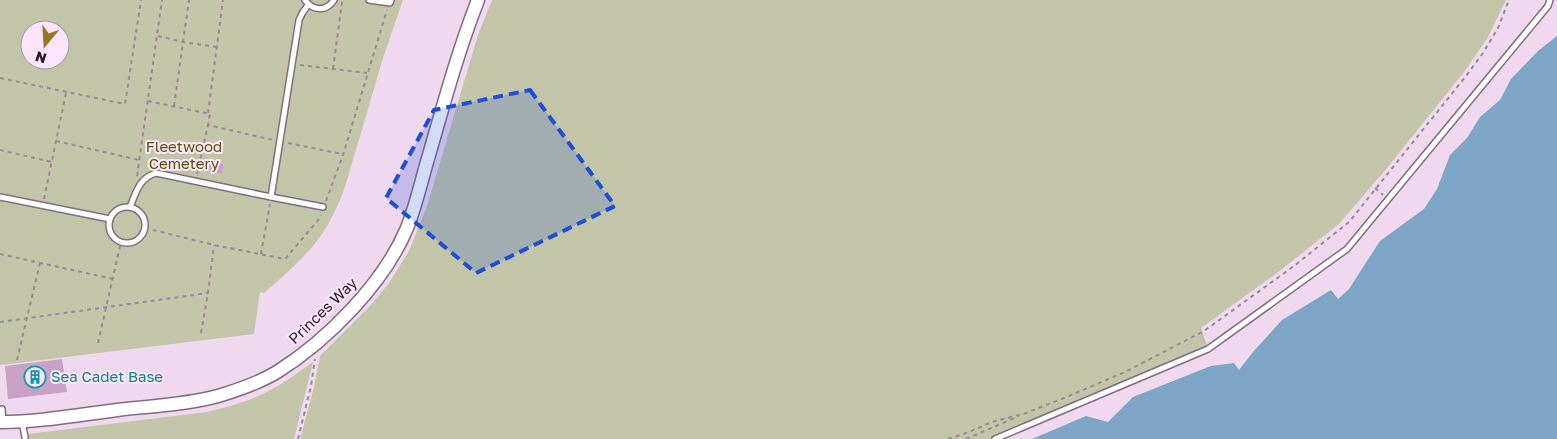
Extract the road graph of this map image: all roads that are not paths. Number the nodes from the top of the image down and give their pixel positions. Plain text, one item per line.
1 (334, 0) edge
2 (369, 0) edge
3 (478, 0) edge
4 (1550, 0) edge
5 (306, 2) edge
6 (390, 2) edge
7 (0, 197) edge
8 (271, 197) junction
9 (130, 207) junction
10 (323, 207) road end
11 (110, 219) junction
12 (2, 418) edge
13 (22, 422) junction
14 (24, 436) dead end
15 (995, 439) edge

1 - 5 lane
2 - 6 lane
3 - 13 street, Princes Way
4 - 15 lane
5 - 8 lane
7 - 11 lane
8 - 9 lane
8 - 10 lane
9 - 11 lane
9 - 11 lane
12 - 13 street, Princes Way
13 - 14 lane

